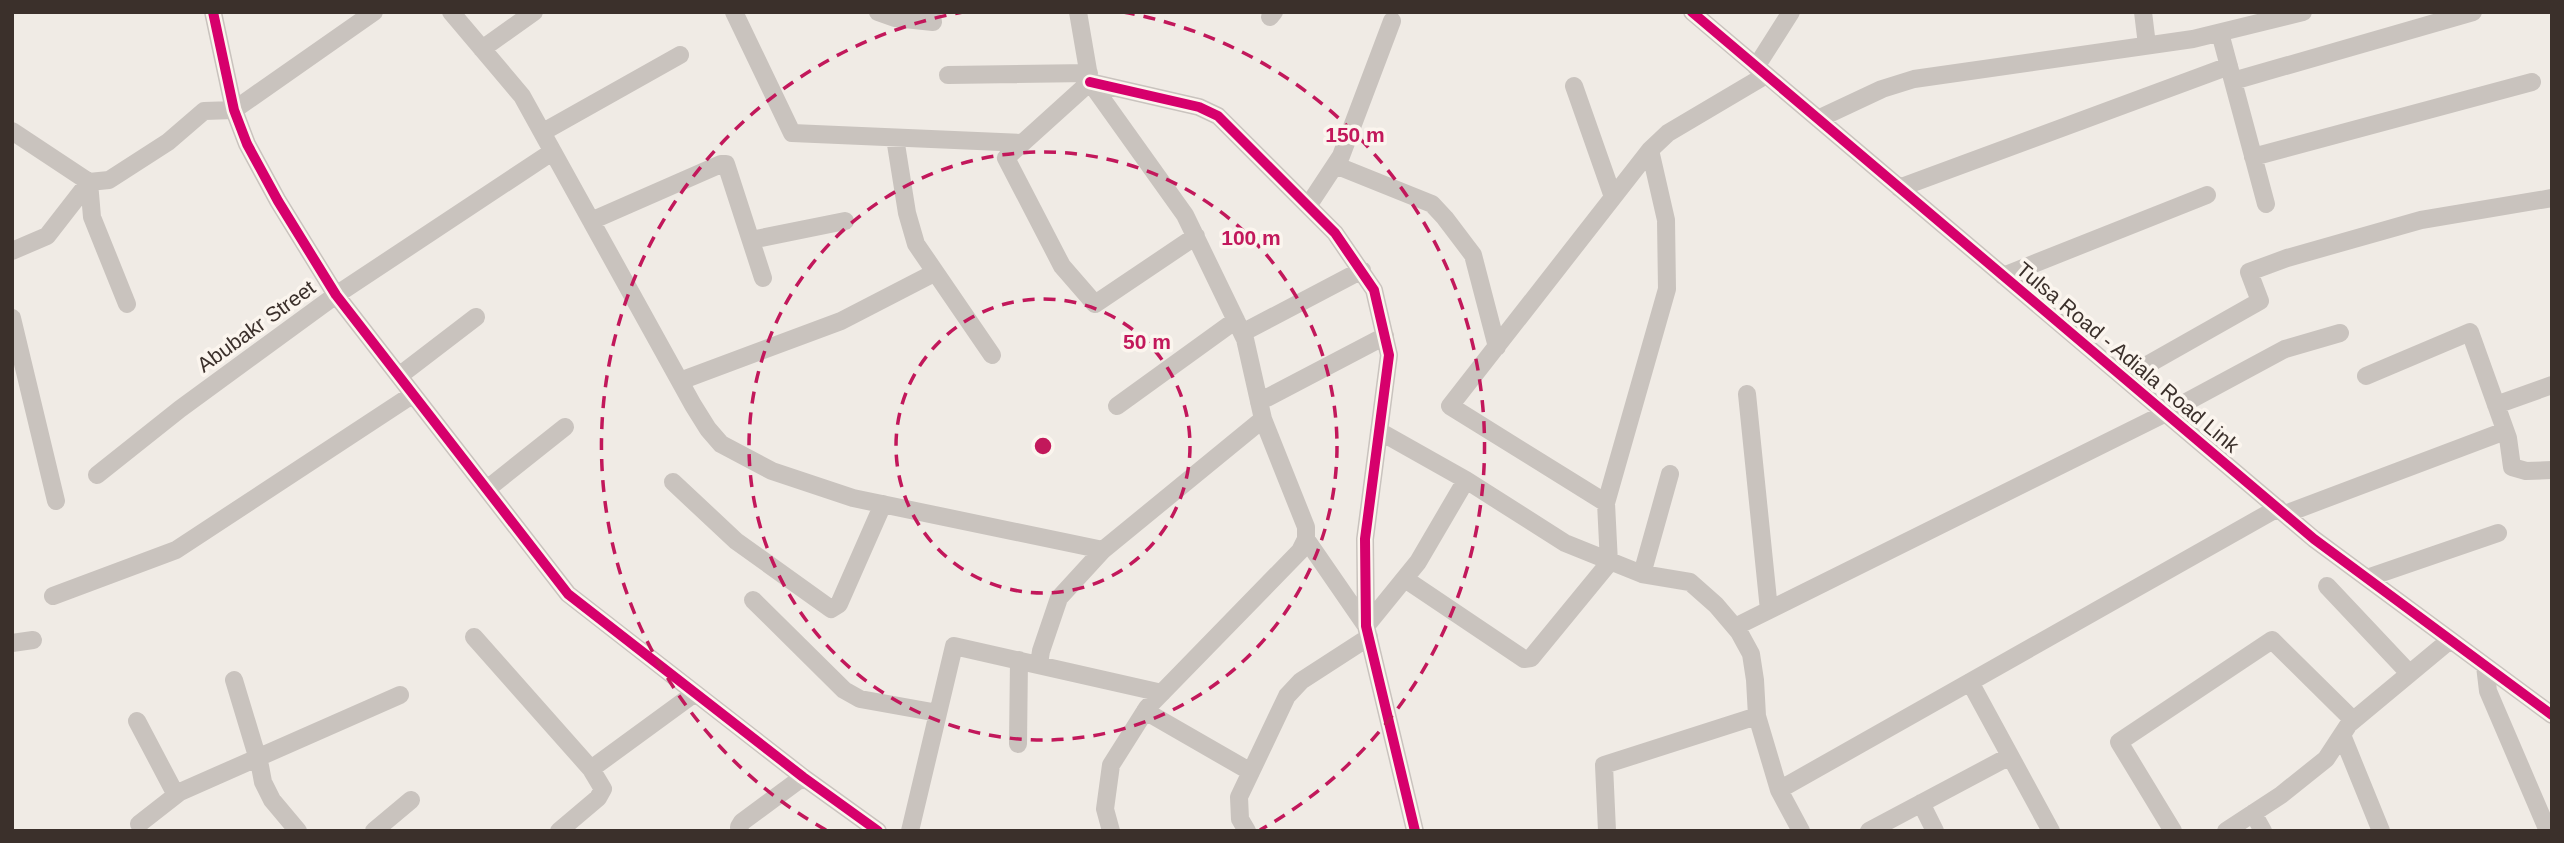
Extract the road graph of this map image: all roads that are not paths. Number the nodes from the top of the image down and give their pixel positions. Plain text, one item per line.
1 (213, 12) edge
2 (374, 12) edge
3 (451, 12) edge
4 (534, 12) edge
5 (734, 12) edge
6 (878, 12) edge
7 (931, 12) edge
8 (1078, 12) edge
9 (1692, 12) edge
10 (1791, 12) edge
11 (2143, 12) edge
12 (2303, 12) edge
13 (2473, 12) edge
14 (2246, 19) edge
15 (1392, 22) dead end
16 (2220, 33) junction
17 (2147, 46) junction
18 (482, 49) junction
19 (680, 55) dead end
20 (1761, 71) junction
21 (2231, 73) junction
22 (948, 75) dead end
23 (1090, 78) junction
24 (2532, 82) dead end
25 (1574, 86) dead end
26 (234, 110) junction
27 (1818, 119) junction
28 (12, 131) edge
29 (543, 132) junction
30 (895, 138) junction
31 (1022, 143) junction
32 (1650, 150) junction
33 (552, 152) junction
34 (2253, 157) junction
35 (1335, 165) junction
36 (89, 182) junction
37 (1899, 188) junction
38 (2207, 195) dead end
39 (1613, 197) junction
40 (2552, 198) edge
41 (2266, 204) dead end
42 (1308, 206) junction
43 (592, 221) junction
44 (845, 221) dead end
45 (1196, 236) junction
46 (751, 240) junction
47 (12, 251) edge
48 (1362, 270) junction
49 (934, 273) junction
50 (2003, 276) junction
51 (763, 278) dead end
52 (336, 295) junction
53 (127, 304) dead end
54 (476, 317) dead end
55 (12, 318) edge
56 (1239, 326) junction
57 (2340, 333) dead end
58 (1385, 336) junction
59 (1497, 347) junction
60 (992, 355) dead end
61 (399, 376) junction
62 (2366, 376) dead end
63 (2124, 378) junction
64 (680, 381) junction
65 (2552, 385) edge
66 (1747, 394) dead end
67 (412, 395) junction
68 (2496, 405) junction
69 (1117, 406) dead end
70 (1261, 410) junction
71 (2166, 414) junction
72 (565, 427) dead end
73 (1379, 431) junction
74 (2505, 431) junction
75 (2552, 470) edge
76 (1670, 474) dead end
77 (97, 475) dead end
78 (1466, 480) junction
79 (673, 482) dead end
80 (487, 489) junction
81 (56, 500) dead end
82 (1606, 503) junction
83 (883, 504) junction
84 (2281, 511) junction
85 (2498, 533) dead end
86 (1306, 539) junction
87 (1103, 550) junction
88 (1609, 563) junction
89 (1642, 574) junction
90 (2367, 578) junction
91 (1405, 579) junction
92 (2327, 586) dead end
93 (52, 596) dead end
94 (753, 600) dead end
95 (1769, 610) junction
96 (1735, 627) junction
97 (1368, 631) junction
98 (474, 637) dead end
99 (33, 640) dead end
100 (2450, 640) junction
101 (12, 643) edge
102 (1019, 660) junction
103 (1039, 664) junction
104 (2485, 666) junction
105 (2409, 673) junction
106 (234, 680) dead end
107 (1970, 682) junction
108 (695, 693) junction
109 (1162, 693) junction
110 (400, 695) dead end
111 (1145, 711) junction
112 (938, 713) junction
113 (2552, 715) edge
114 (1757, 716) junction
115 (2353, 720) junction
116 (138, 721) dead end
117 (2342, 736) junction
118 (1018, 744) dead end
119 (2010, 756) junction
120 (258, 759) junction
121 (592, 769) junction
122 (1251, 772) junction
123 (803, 777) junction
124 (1779, 790) junction
125 (176, 795) junction
126 (411, 800) dead end
127 (1921, 803) junction
128 (2253, 813) junction
129 (139, 824) dead end
130 (875, 830) edge
131 (298, 831) edge
132 (374, 831) edge
133 (559, 831) edge
134 (740, 831) edge
135 (909, 831) edge
136 (1111, 831) edge
137 (1247, 831) edge
138 (1415, 831) edge
139 (1607, 831) edge
140 (1801, 831) edge
141 (1869, 831) edge
142 (1935, 831) edge
143 (2051, 831) edge
144 (2173, 831) edge
145 (2226, 831) edge
146 (2263, 831) edge
147 (2381, 831) edge
148 (2549, 831) edge

1 - 26 street
2 - 26 street
3 - 18 street
4 - 18 street
5 - 30 street
6 - 7 street
8 - 23 street
9 - 20 street, Tulsa Road - Adiala Road Link
10 - 20 street
11 - 17 street
12 - 14 street
13 - 21 street
14 - 16 street
15 - 35 street
16 - 17 street
16 - 21 street
17 - 27 street
18 - 29 street
19 - 29 street
20 - 27 street, Tulsa Road - Adiala Road Link
20 - 32 street
21 - 34 street
21 - 37 street
22 - 23 street
23 - 31 street
23 - 42 street
23 - 45 street
24 - 34 street
25 - 39 street
26 - 36 street
26 - 52 street
27 - 37 street, Tulsa Road - Adiala Road Link
28 - 36 street
29 - 33 street
30 - 31 street
30 - 49 street
31 - 45 street
32 - 39 street
32 - 82 street
33 - 43 street
33 - 52 street, Abubakr Street
34 - 41 street
35 - 42 street
35 - 59 street
36 - 47 street
36 - 53 street
37 - 50 street, Tulsa Road - Adiala Road Link
38 - 50 street
39 - 59 street
40 - 63 street
42 - 48 street
43 - 46 street
43 - 64 street
44 - 46 street
45 - 56 street
46 - 51 street
48 - 56 street
48 - 58 street
49 - 60 street
49 - 64 street
50 - 63 street, Tulsa Road - Adiala Road Link
52 - 61 street
52 - 77 street, Abubakr Street
54 - 61 street
55 - 81 street
56 - 69 street
56 - 70 street
57 - 71 street
58 - 70 street
58 - 73 street
59 - 82 street
61 - 67 street
62 - 68 street
63 - 71 street, Tulsa Road - Adiala Road Link
64 - 83 street
65 - 68 street
66 - 95 street
67 - 80 street
67 - 93 street
68 - 74 street
70 - 86 street
70 - 87 street
71 - 84 street, Tulsa Road - Adiala Road Link
71 - 95 street
72 - 80 street
73 - 78 street
73 - 97 street
74 - 75 street
74 - 84 street
76 - 89 street
78 - 88 street
78 - 91 street
79 - 83 street
80 - 108 street
82 - 88 street
83 - 87 street
84 - 90 street, Tulsa Road - Adiala Road Link
84 - 107 street
85 - 90 street
86 - 97 street
86 - 109 street
87 - 103 street
88 - 89 street
88 - 91 street
89 - 96 street
90 - 100 street, Tulsa Road - Adiala Road Link
91 - 97 street
92 - 105 street
94 - 112 street
95 - 96 street
96 - 114 street
97 - 122 street
97 - 138 street
98 - 121 street
99 - 101 street
100 - 104 street, Tulsa Road - Adiala Road Link
100 - 105 street
102 - 103 street
102 - 112 street
102 - 118 street
103 - 109 street
104 - 113 street, Tulsa Road - Adiala Road Link
104 - 148 street
105 - 115 street
106 - 120 street
107 - 119 street
107 - 124 street
108 - 121 street
108 - 123 street
109 - 111 street
110 - 120 street
111 - 122 street
111 - 136 street
112 - 135 street
114 - 124 street
114 - 139 street
115 - 117 street
115 - 144 street
116 - 125 street
117 - 128 street
117 - 147 street
119 - 127 street
119 - 143 street
120 - 125 street
120 - 131 street
121 - 133 street
122 - 137 street
123 - 130 street
123 - 134 street
124 - 140 street
125 - 129 street
126 - 132 street
127 - 141 street
127 - 142 street
128 - 145 street
128 - 146 street

